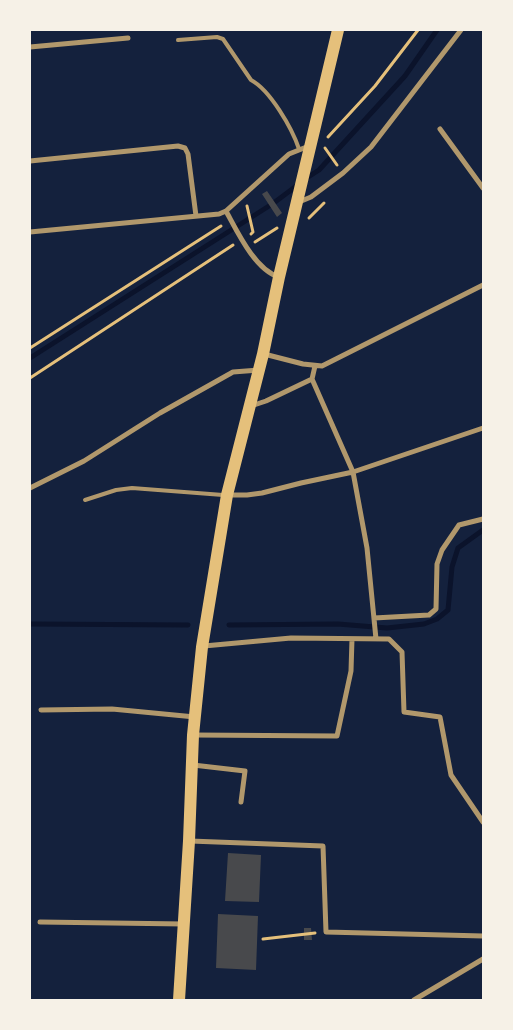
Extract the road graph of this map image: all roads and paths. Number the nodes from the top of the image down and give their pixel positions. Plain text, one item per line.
1 (338, 30) edge
2 (418, 30) edge
3 (461, 30) edge
4 (128, 38) dead end
5 (178, 40) dead end
6 (30, 47) edge
7 (440, 129) dead end
8 (323, 143) dead end
9 (304, 147) junction
10 (328, 152) dead end
11 (30, 161) edge
12 (338, 166) dead end
13 (483, 188) edge
14 (328, 199) dead end
15 (297, 201) junction
16 (248, 210) dead end
17 (226, 211) junction
18 (196, 216) junction
19 (308, 218) dead end
20 (222, 225) dead end
21 (252, 227) dead end
22 (273, 229) dead end
23 (30, 232) edge
24 (252, 244) dead end
25 (228, 249) dead end
26 (279, 277) junction
27 (483, 285) edge
28 (30, 348) edge
29 (263, 354) junction
30 (315, 366) junction
31 (259, 370) junction
32 (30, 378) edge
33 (312, 379) junction
34 (249, 406) junction
35 (483, 428) edge
36 (353, 472) junction
37 (30, 488) edge
38 (227, 495) junction
39 (85, 500) dead end
40 (483, 519) edge
41 (374, 620) junction
42 (376, 637) junction
43 (352, 639) junction
44 (202, 646) junction
45 (41, 710) dead end
46 (195, 717) junction
47 (193, 735) junction
48 (192, 764) junction
49 (241, 802) dead end
50 (483, 822) edge
51 (189, 841) junction
52 (40, 922) dead end
53 (184, 924) junction
54 (315, 933) dead end
55 (483, 936) edge
56 (263, 939) dead end
57 (483, 959) edge
58 (179, 1000) edge
59 (414, 1000) edge

1 - 9 main road
2 - 8 path
3 - 15 street
4 - 6 street
5 - 9 lane
7 - 13 street
9 - 15 main road
9 - 17 street
10 - 12 path
11 - 18 street
14 - 19 path
15 - 26 main road
16 - 21 path
17 - 18 street
17 - 26 street
18 - 23 street
20 - 28 path
22 - 24 path
25 - 32 path
26 - 29 main road
27 - 30 street
29 - 30 street
29 - 31 main road
30 - 33 street
31 - 34 main road
31 - 37 street
33 - 34 street
33 - 36 street
34 - 38 main road
35 - 36 street
36 - 38 street
36 - 41 street
38 - 39 lane
38 - 44 main road
40 - 41 street
41 - 42 street
42 - 43 street
42 - 50 street
43 - 44 street
43 - 47 street
44 - 46 main road
45 - 46 street
46 - 47 main road
47 - 48 main road
48 - 49 street
48 - 51 main road
51 - 53 main road
51 - 55 street
52 - 53 street
53 - 58 main road
54 - 56 path
57 - 59 street

